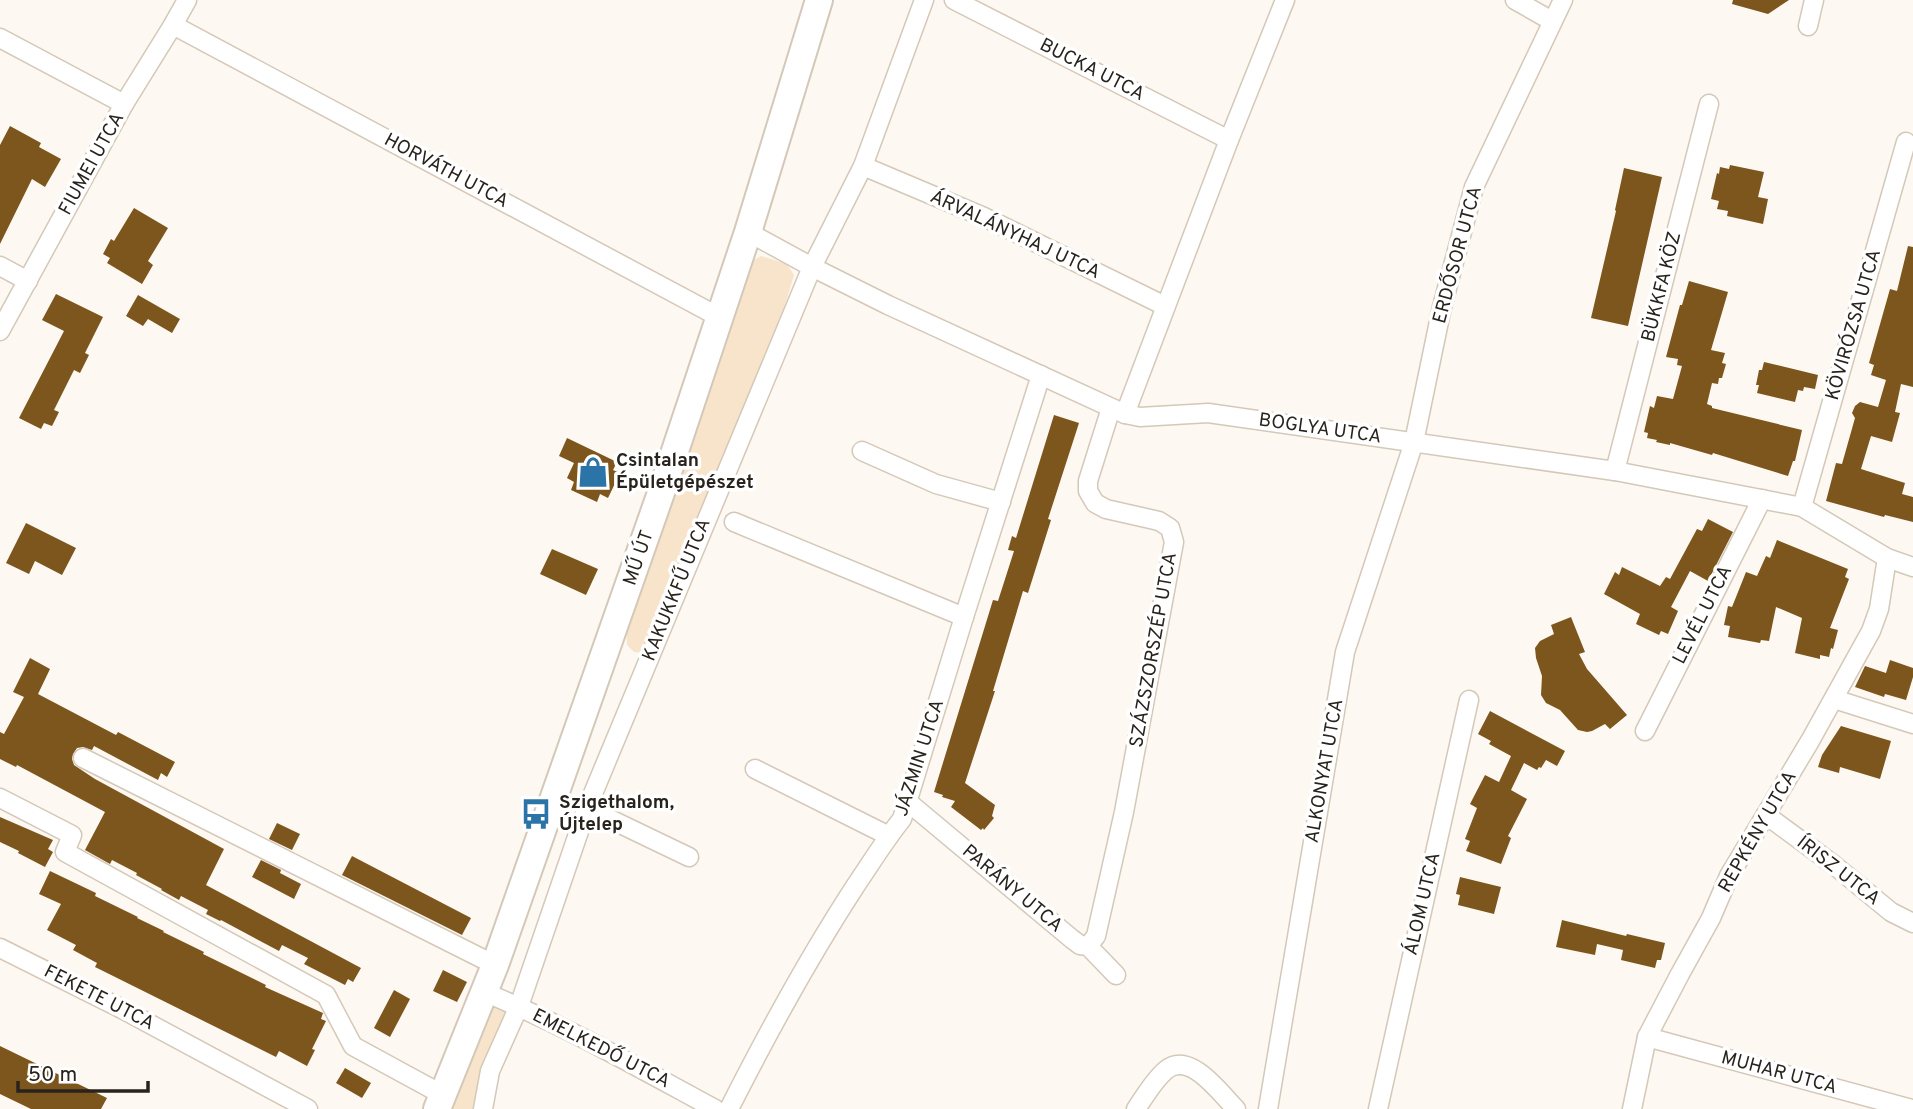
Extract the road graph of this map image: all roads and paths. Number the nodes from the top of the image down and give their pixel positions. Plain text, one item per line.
1 (187, 0) edge
2 (820, 0) edge
3 (924, 0) edge
4 (954, 0) edge
5 (1285, 0) edge
6 (1515, 0) edge
7 (1563, 0) edge
8 (1814, 0) edge
9 (1552, 21) junction
10 (173, 25) junction
11 (1808, 26) dead end
12 (0, 38) edge
13 (124, 104) junction
14 (1709, 104) dead end
15 (1229, 140) junction
16 (1906, 142) dead end
17 (863, 166) junction
18 (748, 232) junction
19 (0, 266) edge
20 (812, 267) junction
21 (28, 281) junction
22 (1166, 306) junction
23 (719, 317) junction
24 (0, 331) edge
25 (1041, 375) junction
26 (1118, 411) junction
27 (1414, 442) junction
28 (862, 451) dead end
29 (1615, 471) junction
30 (1762, 499) junction
31 (1000, 502) junction
32 (1802, 507) junction
33 (734, 522) dead end
34 (1888, 558) junction
35 (1913, 567) edge
36 (964, 617) junction
37 (1834, 699) junction
38 (1469, 700) dead end
39 (1913, 724) edge
40 (1645, 732) dead end
41 (83, 758) dead end
42 (755, 769) dead end
43 (0, 798) edge
44 (908, 802) junction
45 (587, 808) junction
46 (1766, 815) junction
47 (889, 835) junction
48 (689, 857) dead end
49 (1913, 923) edge
50 (1088, 946) junction
51 (0, 948) edge
52 (495, 965) junction
53 (1116, 975) dead end
54 (484, 992) junction
55 (519, 1006) junction
56 (1647, 1037) junction
57 (440, 1102) edge
58 (308, 1109) edge
59 (483, 1109) edge
60 (715, 1109) edge
61 (729, 1109) edge
62 (1136, 1109) edge
63 (1236, 1109) edge
64 (1268, 1109) edge
65 (1378, 1109) edge
66 (1632, 1109) edge
67 (1912, 1109) edge

1 - 10 street, FIUMEI UTCA
2 - 18 street, MŰ ÚT
3 - 17 street, KAKUKKFŰ UTCA
4 - 15 street, BUCKA UTCA
5 - 15 street
6 - 9 street
7 - 9 street, ERDŐSOR UTCA
8 - 11 street
9 - 27 street, ERDŐSOR UTCA
10 - 13 street, FIUMEI UTCA
10 - 23 street, HORVÁTH UTCA
12 - 13 street
13 - 21 street, FIUMEI UTCA
14 - 29 street, BÜKKFA KÖZ
15 - 22 street
16 - 32 street, KÖVIRÓZSA UTCA
17 - 20 street, KAKUKKFŰ UTCA
17 - 22 street, ÁRVALÁNYHAJ UTCA
18 - 20 street, BOGLYA UTCA
18 - 23 street, MŰ ÚT
19 - 21 street
20 - 25 street, BOGLYA UTCA
20 - 45 street, KAKUKKFŰ UTCA
21 - 24 street, FIUMEI UTCA
22 - 26 street
23 - 52 street, MŰ ÚT
25 - 26 street, BOGLYA UTCA
25 - 31 street, JÁZMIN UTCA
26 - 27 street, BOGLYA UTCA
26 - 50 street, SZÁZSZORSZÉP UTCA
27 - 29 street, BOGLYA UTCA
27 - 64 street, ALKONYAT UTCA
28 - 31 street
29 - 30 street, BOGLYA UTCA
30 - 32 street, BOGLYA UTCA
30 - 40 street, LEVÉL UTCA
31 - 36 street, JÁZMIN UTCA
32 - 34 street, BOGLYA UTCA
33 - 36 street
34 - 35 street, BOGLYA UTCA
34 - 37 street, REPKÉNY UTCA
36 - 44 street, JÁZMIN UTCA
37 - 39 street
37 - 46 street, REPKÉNY UTCA
38 - 65 street, ÁLOM UTCA
41 - 52 street
42 - 47 street
43 - 57 street
44 - 47 street, JÁZMIN UTCA
44 - 50 street, PARÁNY UTCA
45 - 48 street
45 - 55 street, KAKUKKFŰ UTCA
46 - 49 street, ÍRISZ UTCA
46 - 56 street, REPKÉNY UTCA
47 - 61 street, JÁZMIN UTCA
50 - 53 street, PARÁNY UTCA
51 - 58 street, FEKETE UTCA
52 - 54 street, MŰ ÚT
54 - 55 street, EMELKEDŐ UTCA
54 - 57 street, MŰ ÚT
55 - 59 street, KAKUKKFŰ UTCA
55 - 60 street, EMELKEDŐ UTCA
56 - 66 street, REPKÉNY UTCA
56 - 67 street, MUHAR UTCA
62 - 63 street

